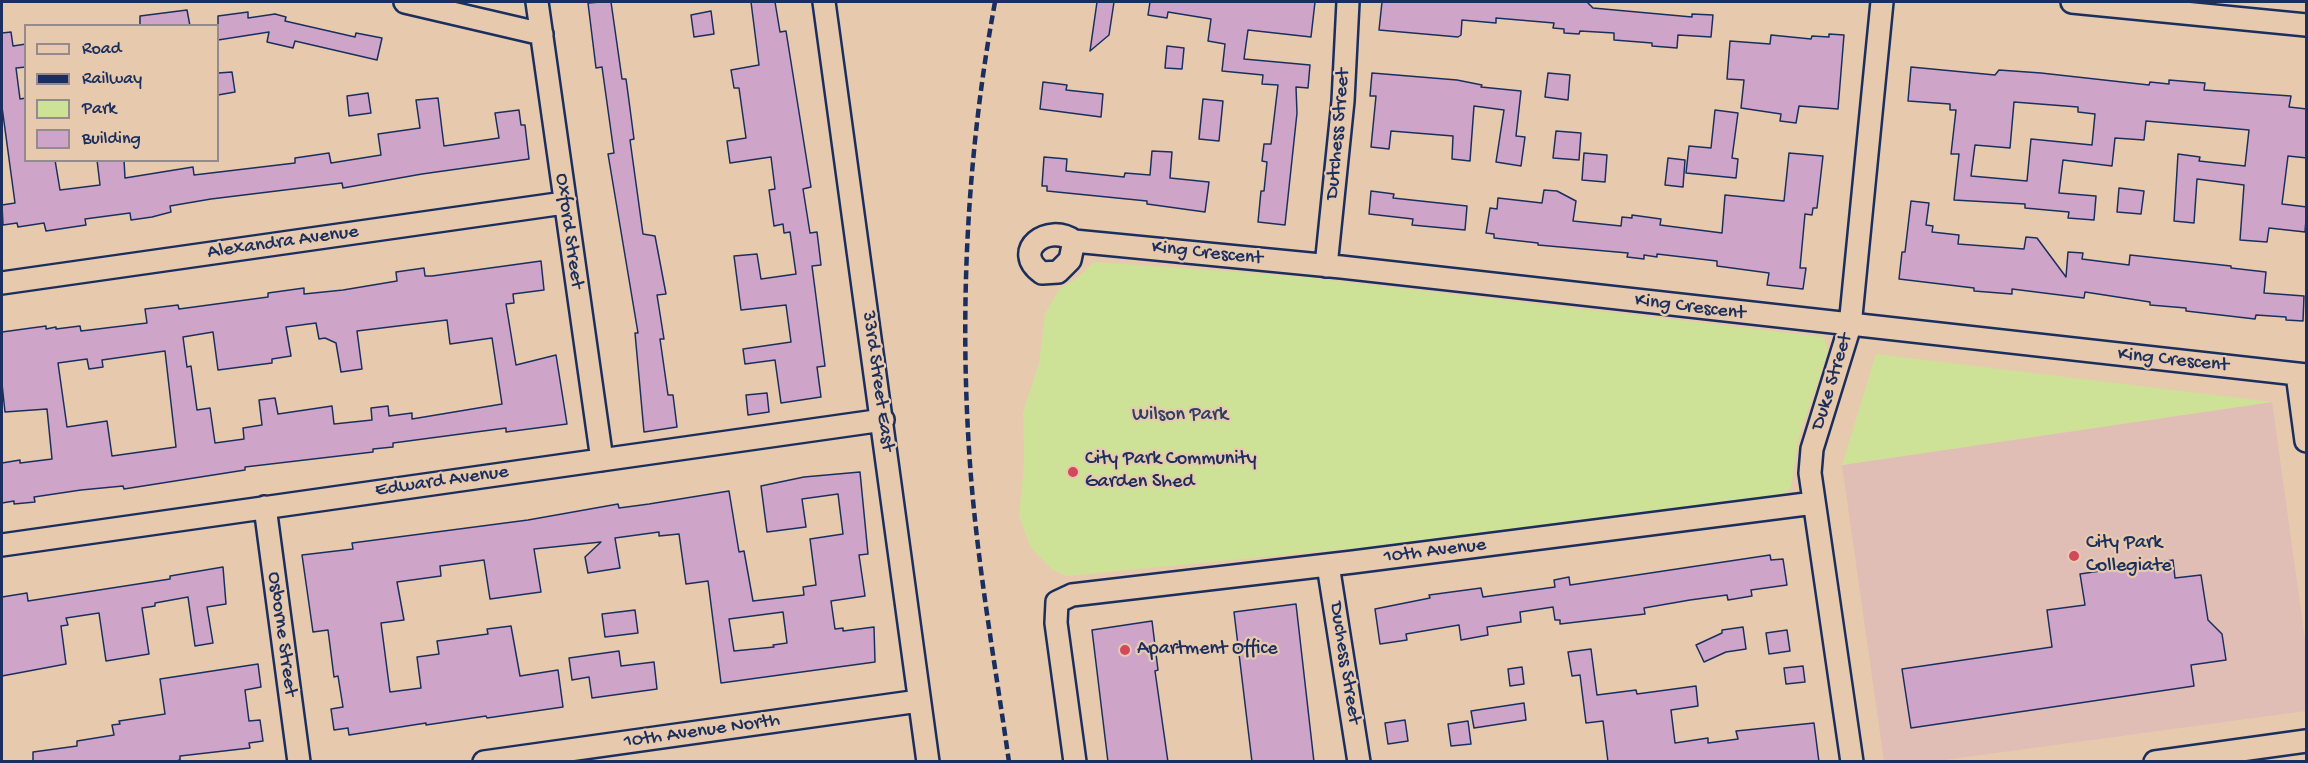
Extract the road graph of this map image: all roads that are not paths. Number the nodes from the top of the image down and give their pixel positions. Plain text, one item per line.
1 (405, 2) edge
2 (537, 2) edge
3 (824, 2) edge
4 (1348, 2) edge
5 (1882, 2) edge
6 (2072, 2) edge
7 (2307, 25) edge
8 (542, 34) junction
9 (564, 203) junction
10 (1074, 241) dead end
11 (1326, 266) junction
12 (2, 283) edge
13 (1850, 326) junction
14 (2302, 375) edge
15 (883, 420) junction
16 (2307, 441) edge
17 (602, 460) junction
18 (1814, 503) junction
19 (265, 507) junction
20 (2, 545) edge
21 (1328, 565) junction
22 (920, 700) junction
23 (2307, 741) edge
24 (615, 753) edge
25 (299, 762) edge
26 (484, 762) edge
27 (928, 762) edge
28 (1075, 762) edge
29 (1359, 762) edge
30 (1852, 762) edge
31 (2155, 762) edge

1 - 8 street
2 - 8 street, Oxford Street
3 - 15 street, 33rd Street East
4 - 11 street, Dutchess Street
5 - 13 street, Duke Street
6 - 7 street
8 - 9 street, Oxford Street
9 - 12 street, Alexandra Avenue
9 - 17 street, Oxford Street
10 - 11 street, King Crescent
11 - 13 street, King Crescent
13 - 14 street, King Crescent
13 - 18 street, Duke Street
14 - 16 street
15 - 17 street, Edward Avenue
15 - 22 street, 33rd Street East
17 - 19 street, Edward Avenue
18 - 21 street, 10th Avenue
18 - 30 street, Duke Street
19 - 20 street, Edward Avenue
19 - 25 street, Osborne Street
21 - 28 street, 10th Avenue
21 - 29 street, Duchess Street
22 - 24 street, 10th Avenue North
22 - 27 street, 33rd Street East
23 - 31 street
24 - 26 street, 10th Avenue North

